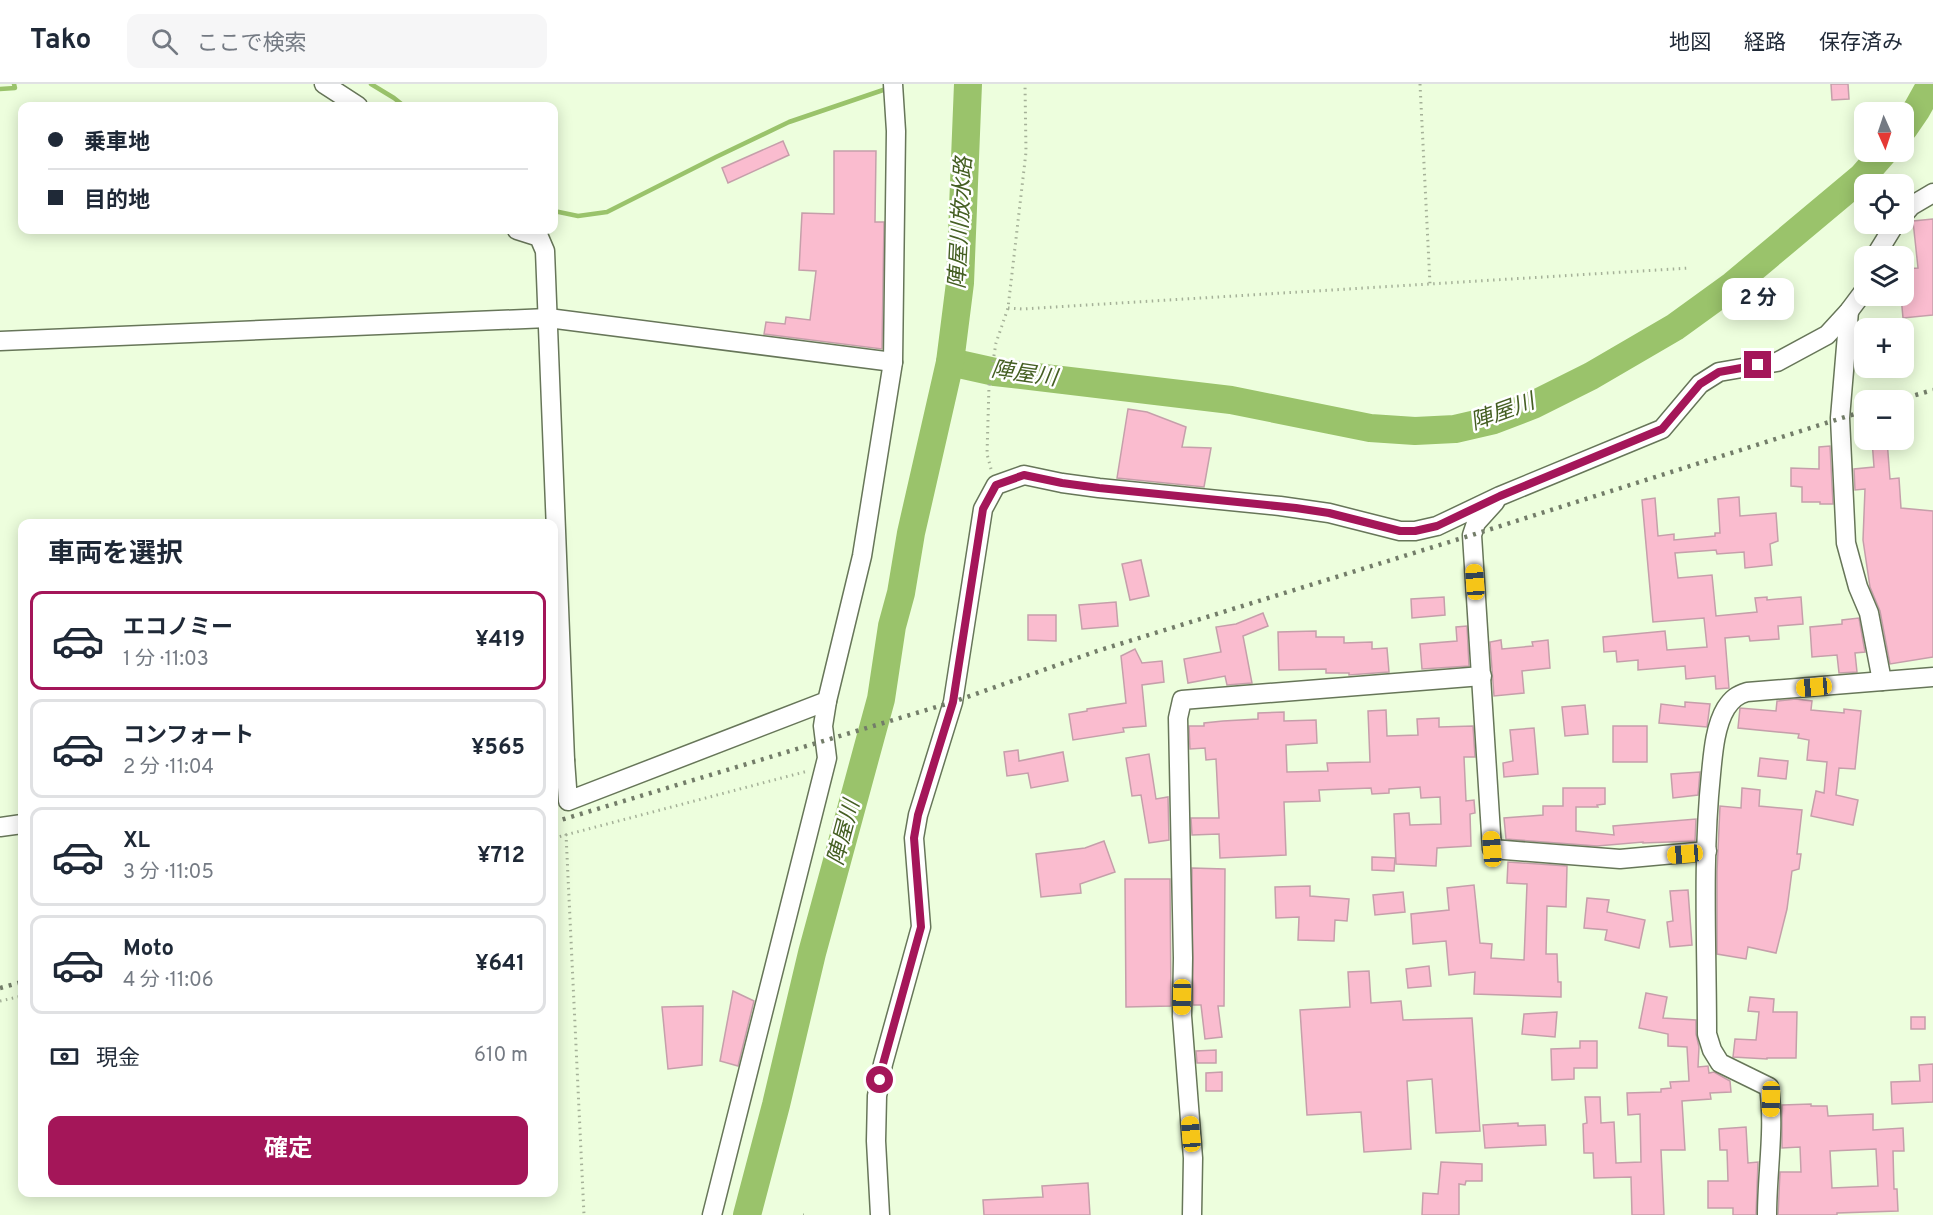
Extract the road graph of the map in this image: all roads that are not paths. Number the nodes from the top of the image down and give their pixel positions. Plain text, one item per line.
1 (324, 84) edge
2 (894, 84) edge
3 (352, 102) edge
4 (1933, 193) edge
5 (1914, 204) edge
6 (530, 234) edge
7 (1854, 304) edge
8 (1849, 311) junction
9 (548, 318) junction
10 (0, 341) edge
11 (893, 362) junction
12 (1500, 496) junction
13 (553, 519) edge
14 (1482, 676) junction
15 (1933, 676) edge
16 (1882, 681) junction
17 (827, 701) junction
18 (558, 721) edge
19 (559, 761) edge
20 (18, 825) edge
21 (0, 827) edge
22 (1707, 851) junction
23 (712, 1215) edge
24 (880, 1215) edge
25 (1192, 1215) edge
26 (1767, 1215) edge

1 - 3 street
2 - 11 street
4 - 5 street
6 - 9 street
7 - 8 street
8 - 12 street
8 - 16 street
9 - 10 street
9 - 11 street
9 - 13 street
11 - 17 street
12 - 14 street
12 - 24 street
14 - 22 street
14 - 25 street
15 - 16 street
16 - 22 street
17 - 19 street
17 - 23 street
18 - 19 street
20 - 21 street
22 - 26 street

